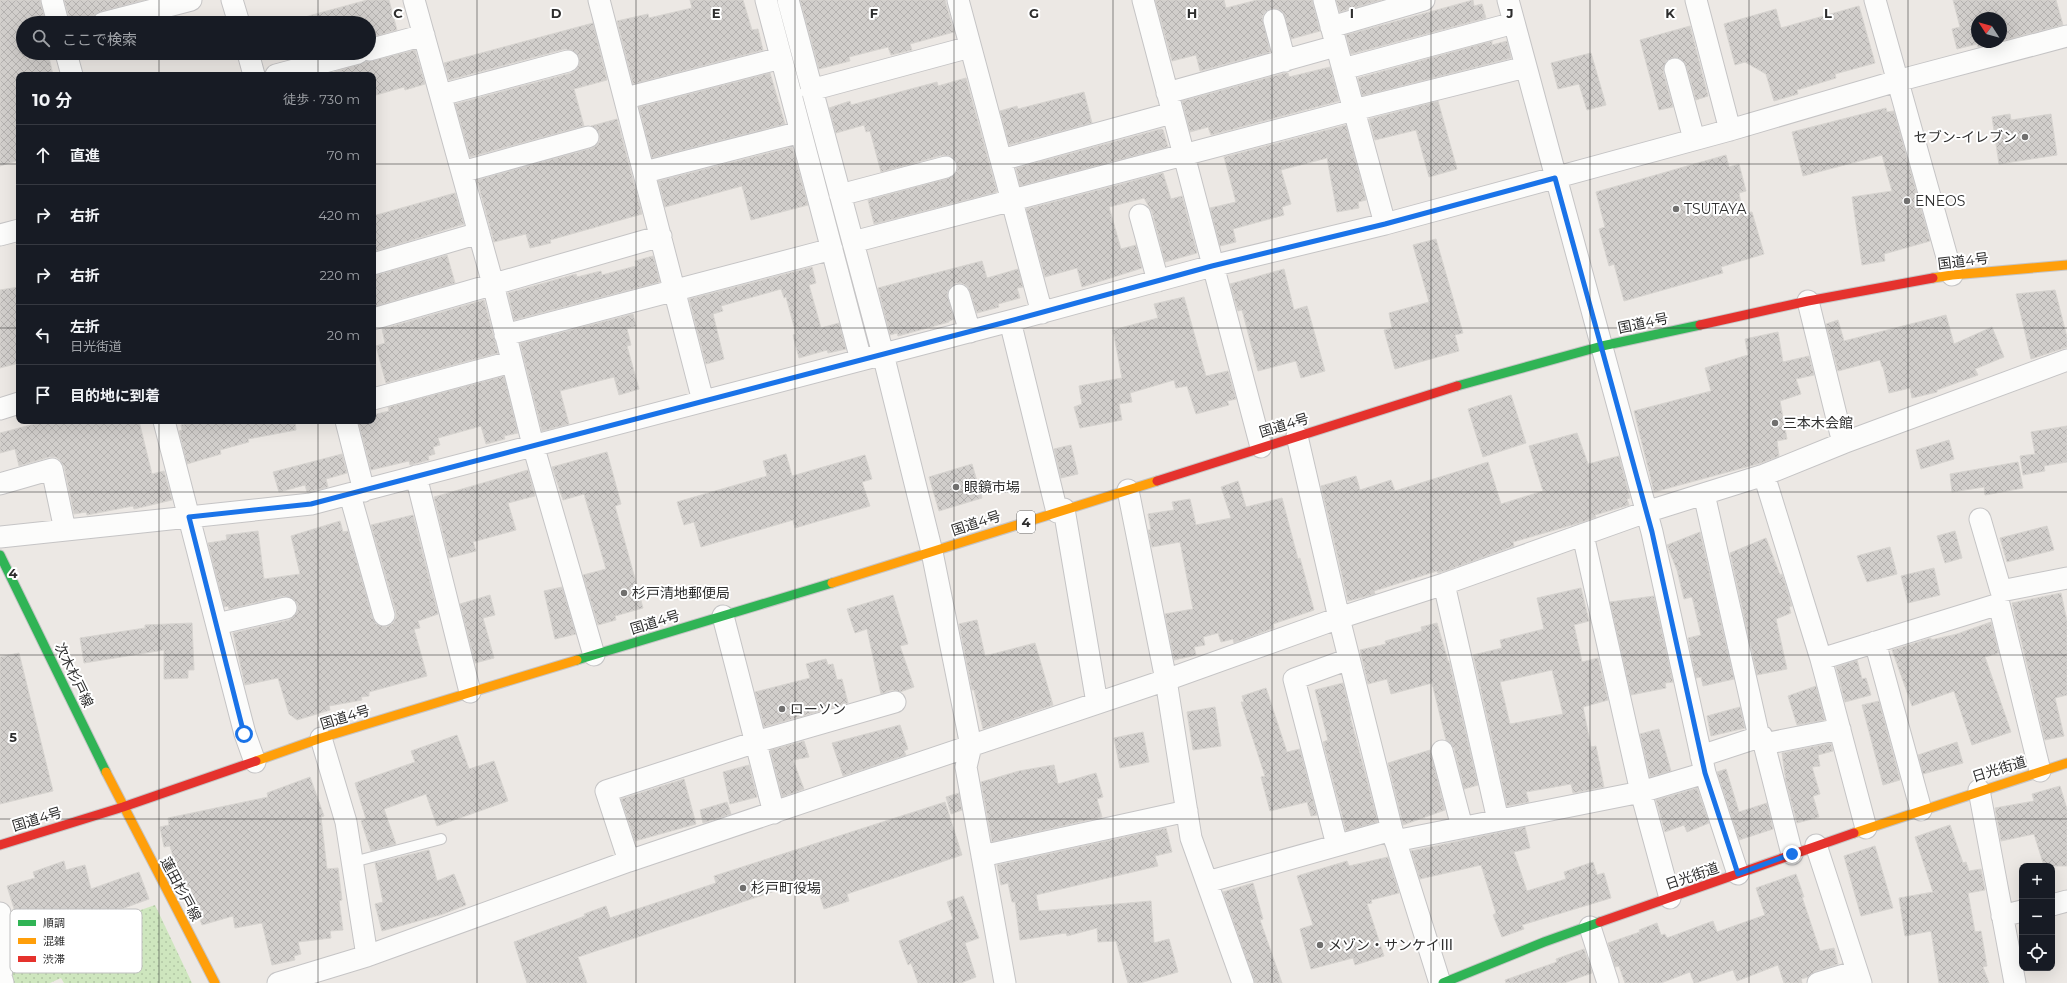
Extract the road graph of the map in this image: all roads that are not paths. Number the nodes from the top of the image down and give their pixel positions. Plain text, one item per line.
1 (52, 0) edge
2 (192, 0) edge
3 (232, 0) edge
4 (414, 0) edge
5 (600, 0) edge
6 (766, 0) edge
7 (788, 0) edge
8 (958, 0) edge
9 (1143, 0) edge
10 (1324, 0) edge
11 (1424, 0) edge
12 (1508, 0) edge
13 (1696, 0) edge
14 (1875, 0) edge
15 (56, 16) edge
16 (130, 16) edge
17 (237, 16) edge
18 (1274, 20) dead end
19 (1514, 23) junction
20 (424, 35) junction
21 (2067, 36) edge
22 (1334, 37) junction
23 (970, 47) junction
24 (376, 48) edge
25 (781, 58) junction
26 (68, 60) edge
27 (250, 60) edge
28 (332, 60) edge
29 (1285, 60) junction
30 (568, 61) dead end
31 (1526, 67) junction
32 (1343, 69) junction
33 (1675, 69) dead end
34 (71, 72) edge
35 (253, 72) edge
36 (287, 72) edge
37 (1897, 81) junction
38 (812, 90) junction
39 (441, 95) junction
40 (626, 98) junction
41 (1170, 103) junction
42 (1354, 110) junction
43 (1730, 130) junction
44 (801, 132) junction
45 (588, 137) dead end
46 (1694, 139) junction
47 (1183, 155) junction
48 (1001, 160) junction
49 (946, 167) dead end
50 (462, 172) junction
51 (645, 172) junction
52 (1555, 178) junction
53 (840, 195) junction
54 (1012, 200) junction
55 (1140, 215) dead end
56 (1385, 224) junction
57 (16, 231) edge
58 (479, 234) junction
59 (0, 235) edge
60 (661, 236) junction
61 (853, 242) junction
62 (832, 249) junction
63 (376, 263) edge
64 (2067, 265) edge
65 (1212, 266) junction
66 (1952, 275) junction
67 (1158, 281) junction
68 (493, 284) junction
69 (675, 290) junction
70 (959, 295) dead end
71 (1808, 301) junction
72 (1042, 312) junction
73 (376, 318) edge
74 (1010, 321) junction
75 (970, 332) junction
76 (505, 335) junction
77 (1602, 346) junction
78 (883, 354) junction
79 (861, 360) junction
80 (2067, 360) edge
81 (511, 362) junction
82 (376, 398) edge
83 (703, 401) junction
84 (16, 404) edge
85 (0, 409) edge
86 (165, 424) edge
87 (346, 424) edge
88 (1297, 436) junction
89 (1843, 443) junction
90 (533, 445) junction
91 (1261, 447) junction
92 (1764, 475) junction
93 (416, 476) junction
94 (0, 484) edge
95 (1128, 490) junction
96 (357, 493) junction
97 (1704, 494) junction
98 (1061, 511) junction
99 (1646, 512) junction
100 (189, 517) junction
101 (1980, 520) dead end
102 (65, 530) junction
103 (1582, 535) junction
104 (0, 537) edge
105 (932, 552) junction
106 (0, 555) edge
107 (2067, 578) edge
108 (1444, 584) junction
109 (2000, 597) junction
110 (286, 608) dead end
111 (384, 615) dead end
112 (723, 616) junction
113 (1339, 618) junction
114 (217, 624) junction
115 (1875, 642) junction
116 (594, 655) junction
117 (1349, 659) junction
118 (1821, 659) junction
119 (1166, 680) junction
120 (470, 692) junction
121 (895, 702) dead end
122 (1098, 703) junction
123 (1840, 729) junction
124 (321, 738) junction
125 (1762, 741) junction
126 (756, 742) junction
127 (971, 746) junction
128 (1442, 751) dead end
129 (255, 762) junction
130 (2067, 763) edge
131 (1703, 764) junction
132 (2040, 771) junction
133 (1979, 790) junction
134 (1642, 792) junction
135 (123, 807) junction
136 (1921, 810) junction
137 (1187, 811) junction
138 (774, 813) junction
139 (1498, 820) junction
140 (1462, 827) junction
141 (1866, 828) junction
142 (1393, 836) junction
143 (441, 839) dead end
144 (0, 845) edge
145 (1337, 845) junction
146 (1816, 845) junction
147 (1792, 854) junction
148 (982, 856) junction
149 (629, 861) junction
150 (353, 862) junction
151 (1738, 874) junction
152 (1207, 882) junction
153 (1670, 898) junction
154 (2067, 901) edge
155 (2055, 904) edge
156 (2019, 912) edge
157 (0, 913) edge
158 (2002, 916) junction
159 (1590, 927) junction
160 (367, 956) junction
161 (1859, 977) edge
162 (1, 978) edge
163 (999, 980) edge
164 (215, 983) edge
165 (278, 983) edge
166 (1244, 983) edge
167 (1440, 983) edge
168 (1443, 983) edge
169 (1608, 983) edge
170 (1818, 983) edge
171 (2015, 983) edge

1 - 15 street
2 - 16 street
3 - 17 street
4 - 20 street
5 - 40 street
6 - 25 street
7 - 38 street
8 - 23 street
9 - 41 street
10 - 22 street
11 - 22 street
12 - 19 street
13 - 43 street
14 - 37 street
18 - 29 street
19 - 31 street
19 - 32 street
20 - 24 street
20 - 39 street
21 - 37 street
22 - 29 street
22 - 32 street
23 - 38 street
23 - 48 street
25 - 40 street
25 - 44 street
26 - 34 street
27 - 35 street
28 - 36 street
29 - 41 street
30 - 39 street
31 - 42 street
31 - 52 street
32 - 42 street
33 - 46 street
37 - 43 street
37 - 66 street
38 - 53 street
39 - 50 street
40 - 51 street
41 - 47 street
41 - 48 street
42 - 47 street
42 - 56 street
43 - 46 street
44 - 51 street
44 - 62 street
45 - 50 street
46 - 52 street
47 - 54 street
47 - 65 street
48 - 54 street
49 - 53 street
50 - 58 street
51 - 60 street
52 - 56 street
52 - 77 street
53 - 61 street
54 - 61 street
54 - 72 street
55 - 67 street
56 - 65 street
57 - 59 street
58 - 63 street
58 - 68 street
60 - 68 street
60 - 69 street
61 - 78 street
62 - 69 street
62 - 79 street
64 - 66 main road, 国道4号 / 4
65 - 67 street
65 - 91 street
66 - 71 main road, 国道4号 / 4
67 - 72 street
68 - 73 street
68 - 76 street
69 - 76 street
69 - 83 street
70 - 75 street
71 - 77 main road, 国道4号 / 4
71 - 89 street
72 - 74 street
74 - 75 street
74 - 98 street
75 - 78 street
76 - 81 street
77 - 88 main road, 国道4号 / 4
77 - 99 street
78 - 79 street
78 - 105 street
79 - 83 street
80 - 89 street
81 - 82 street
81 - 90 street
83 - 90 street
84 - 85 street
86 - 100 street
87 - 96 street
88 - 91 main road, 国道4号 / 4
88 - 113 street
89 - 92 street
90 - 93 street
90 - 116 street
91 - 95 main road, 国道4号 / 4
92 - 97 street
92 - 118 street
93 - 96 street
93 - 120 street
94 - 102 street
95 - 98 main road, 国道4号 / 4
95 - 119 street
96 - 100 street
96 - 111 street
97 - 99 street
97 - 125 street
98 - 105 main road, 国道4号 / 4
98 - 122 street
99 - 103 street
99 - 131 street
100 - 102 street
100 - 114 street
101 - 109 street
102 - 104 street
103 - 108 street
103 - 134 street
105 - 112 main road, 国道4号 / 4
105 - 127 street
106 - 135 main road, 次木杉戸線
107 - 109 street
108 - 113 street
108 - 139 street
109 - 115 street
109 - 132 street
110 - 114 street
112 - 116 main road, 国道4号 / 4
112 - 126 street
113 - 117 street
113 - 119 street
114 - 129 street
115 - 118 street
115 - 136 street
116 - 120 main road, 国道4号 / 4
117 - 142 street
117 - 145 street
118 - 123 street
119 - 122 street
119 - 137 street
120 - 124 main road, 国道4号 / 4
121 - 126 street
122 - 127 street
123 - 125 street
123 - 141 street
124 - 129 main road, 国道4号 / 4
124 - 150 street
125 - 131 street
125 - 147 street
126 - 138 street
126 - 149 street
127 - 138 street
127 - 148 street
128 - 140 street
129 - 135 main road, 国道4号 / 4
130 - 132 main road, 日光街道
131 - 134 street
131 - 151 street
132 - 133 main road, 日光街道
133 - 136 main road, 日光街道
133 - 158 street
134 - 139 street
134 - 153 street
135 - 144 main road, 国道4号 / 4
135 - 164 main road, 蓮田杉戸線
136 - 141 main road, 日光街道
137 - 148 street
137 - 152 street
138 - 149 street
139 - 140 street
140 - 142 street
141 - 146 main road, 日光街道
142 - 145 street
142 - 167 street
143 - 150 lane
145 - 152 street
146 - 147 main road, 日光街道
146 - 161 street
147 - 151 main road, 日光街道
148 - 163 street
149 - 160 street
150 - 160 street
151 - 153 main road, 日光街道
152 - 166 street
153 - 159 main road, 日光街道
154 - 155 street
156 - 158 street
157 - 162 street
158 - 171 street
159 - 168 main road, 日光街道
159 - 169 street
160 - 165 street
161 - 170 street

